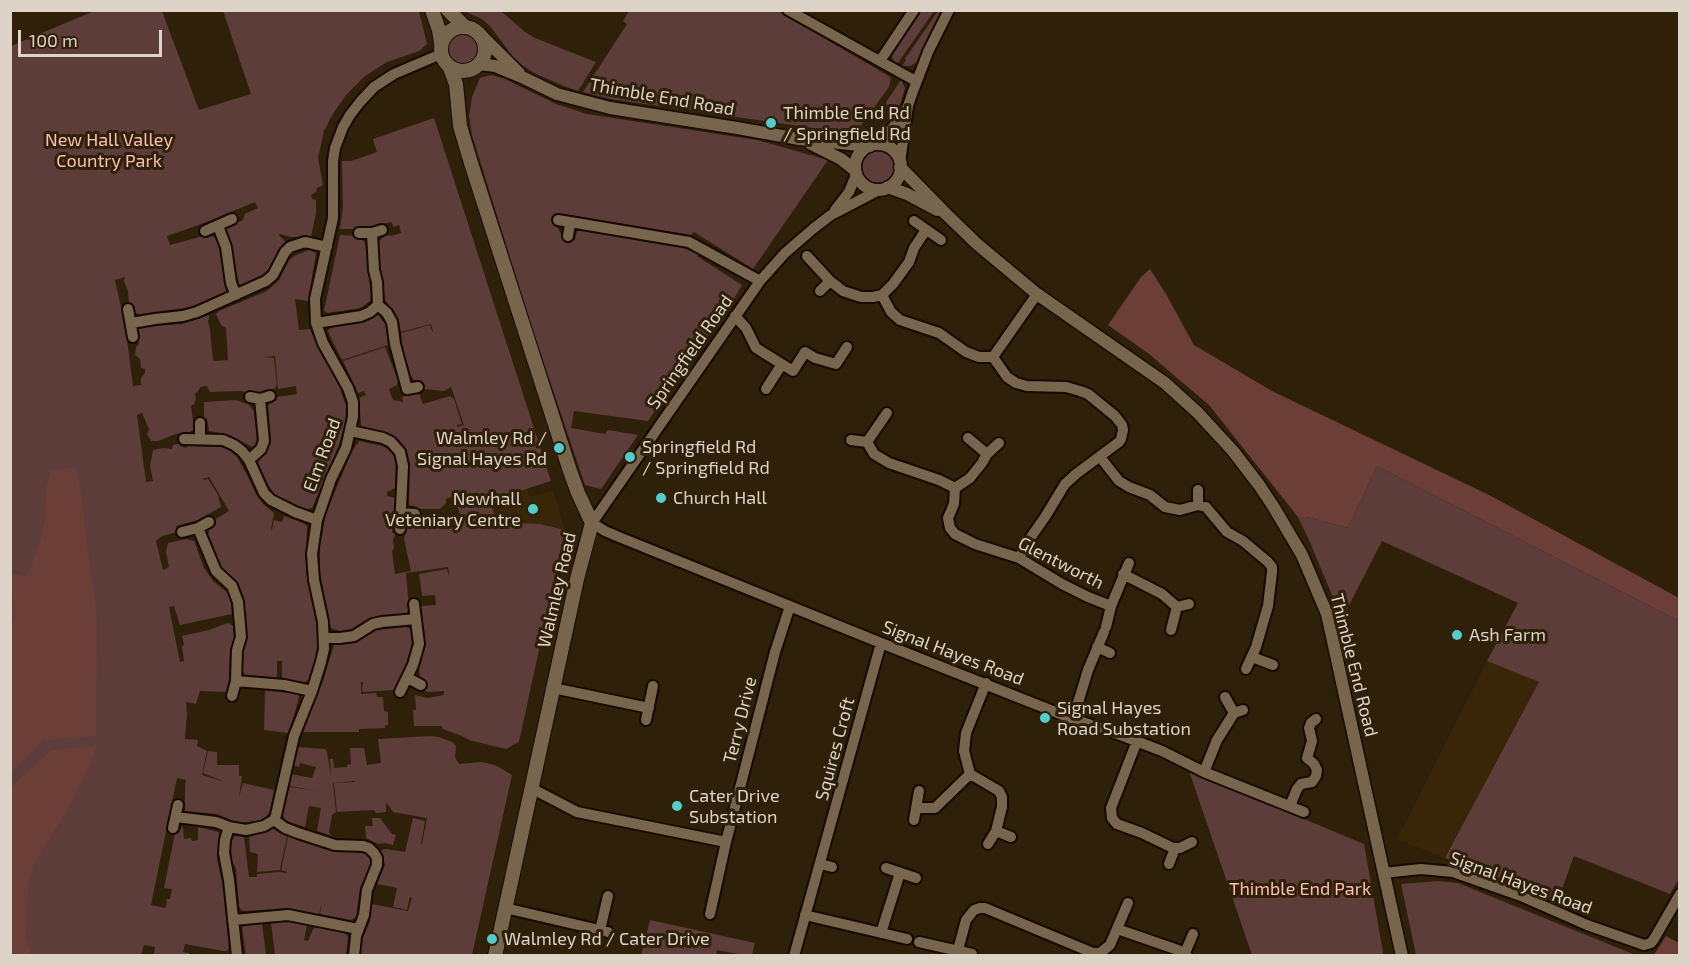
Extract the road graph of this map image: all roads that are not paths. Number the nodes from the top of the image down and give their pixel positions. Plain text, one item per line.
1 (432, 10) edge
2 (448, 10) edge
3 (788, 10) edge
4 (914, 10) edge
5 (949, 10) edge
6 (800, 14) edge
7 (464, 26) junction
8 (480, 34) junction
9 (441, 49) junction
10 (880, 61) junction
11 (476, 66) junction
12 (450, 68) junction
13 (524, 78) junction
14 (916, 81) junction
15 (458, 103) junction
16 (908, 106) junction
17 (799, 139) junction
18 (873, 145) junction
19 (900, 164) junction
20 (856, 172) junction
21 (885, 188) junction
22 (946, 214) junction
23 (831, 215) junction
24 (232, 219) dead end
25 (558, 220) dead end
26 (914, 221) dead end
27 (570, 222) junction
28 (218, 226) junction
29 (927, 230) junction
30 (206, 231) dead end
31 (359, 233) dead end
32 (568, 236) dead end
33 (941, 240) dead end
34 (327, 247) junction
35 (807, 256) dead end
36 (760, 280) junction
37 (831, 281) junction
38 (820, 291) dead end
39 (1037, 294) junction
40 (236, 295) junction
41 (882, 295) junction
42 (378, 305) junction
43 (128, 309) dead end
44 (735, 316) junction
45 (132, 323) junction
46 (316, 323) junction
47 (133, 337) dead end
48 (847, 347) dead end
49 (993, 357) junction
50 (782, 364) junction
51 (766, 389) dead end
52 (396, 393) dead end
53 (260, 398) dead end
54 (887, 413) dead end
55 (200, 423) dead end
56 (351, 431) junction
57 (968, 438) dead end
58 (184, 439) dead end
59 (200, 439) junction
60 (851, 440) dead end
61 (867, 442) junction
62 (999, 443) dead end
63 (987, 454) junction
64 (1100, 457) junction
65 (249, 460) junction
66 (955, 488) junction
67 (1198, 490) dead end
68 (1198, 505) junction
69 (401, 513) junction
70 (415, 514) dead end
71 (317, 519) junction
72 (209, 522) dead end
73 (592, 523) junction
74 (198, 528) junction
75 (400, 529) dead end
76 (182, 532) dead end
77 (1019, 558) junction
78 (1129, 563) dead end
79 (1123, 574) junction
80 (414, 604) dead end
81 (1189, 604) dead end
82 (790, 606) junction
83 (1111, 606) junction
84 (1177, 607) junction
85 (416, 619) junction
86 (1171, 630) dead end
87 (324, 638) junction
88 (881, 643) junction
89 (1097, 647) junction
90 (1110, 653) dead end
91 (1252, 657) junction
92 (1273, 665) dead end
93 (1246, 669) dead end
94 (408, 678) junction
95 (236, 681) junction
96 (986, 683) junction
97 (422, 685) dead end
98 (653, 686) dead end
99 (554, 688) junction
100 (312, 691) junction
101 (400, 692) dead end
102 (232, 696) dead end
103 (1225, 697) dead end
104 (649, 708) junction
105 (1316, 718) dead end
106 (1073, 719) junction
107 (646, 720) dead end
108 (1137, 741) junction
109 (1204, 772) junction
110 (970, 774) junction
111 (531, 788) junction
112 (919, 791) dead end
113 (178, 805) dead end
114 (1290, 806) junction
115 (916, 808) junction
116 (1304, 812) dead end
117 (274, 820) junction
118 (914, 820) dead end
119 (229, 827) junction
120 (996, 831) junction
121 (1011, 837) dead end
122 (726, 842) junction
123 (1191, 842) dead end
124 (988, 844) dead end
125 (1176, 848) junction
126 (820, 864) junction
127 (1169, 864) dead end
128 (832, 867) dead end
129 (886, 868) dead end
130 (900, 873) junction
131 (1383, 873) junction
132 (916, 878) dead end
133 (1680, 894) edge
134 (608, 896) dead end
135 (1128, 903) dead end
136 (505, 908) junction
137 (710, 914) dead end
138 (805, 915) junction
139 (233, 920) junction
140 (358, 929) junction
141 (1117, 929) junction
142 (881, 933) junction
143 (1193, 934) dead end
144 (907, 939) dead end
145 (919, 942) dead end
146 (958, 950) junction
147 (972, 954) dead end
148 (1186, 954) edge
149 (237, 956) edge
150 (354, 956) edge
151 (495, 956) edge
152 (794, 956) edge
153 (1402, 956) edge

1 - 9 main road
2 - 7 main road
3 - 6 street
4 - 10 street
5 - 14 street
6 - 10 street
7 - 8 main road
7 - 9 main road
8 - 11 main road
8 - 13 street, Thimble End Road
9 - 12 main road
9 - 34 street, Elm Road
10 - 14 street
11 - 12 main road
11 - 13 street, Thimble End Road
11 - 15 main road
12 - 15 main road, Walmley Road
13 - 17 street, Thimble End Road
14 - 16 street
15 - 73 main road, Walmley Road
16 - 18 street
16 - 19 street
17 - 18 street, Thimble End Road
17 - 20 street, Thimble End Road
18 - 19 street
18 - 20 street
19 - 21 street
19 - 22 street, Thimble End Road
20 - 21 street
20 - 23 street, Springfield Road
21 - 22 street, Thimble End Road
21 - 23 street, Springfield Road
22 - 39 street, Thimble End Road
23 - 36 street, Springfield Road
24 - 28 street
25 - 27 street
26 - 29 street
27 - 32 street
27 - 36 street
28 - 30 street
28 - 40 street
29 - 33 street
29 - 41 street
31 - 42 street
34 - 40 street
34 - 46 street, Elm Road
35 - 37 street
36 - 44 street, Springfield Road
37 - 38 street
37 - 41 street
39 - 49 street
39 - 131 street, Thimble End Road
40 - 45 street
41 - 49 street
42 - 46 street
42 - 52 street
43 - 45 street
44 - 50 street
44 - 73 street, Springfield Road
45 - 47 street
46 - 56 street, Elm Road
48 - 50 street
49 - 64 street
50 - 51 street
53 - 65 street
54 - 61 street
55 - 59 street
56 - 69 street
56 - 71 street, Elm Road
57 - 63 street
58 - 59 street
59 - 65 street
60 - 61 street
61 - 66 street
62 - 63 street
63 - 66 street
64 - 68 street
64 - 77 street
65 - 71 street
66 - 77 street, Glentworth
67 - 68 street
68 - 91 street
69 - 70 street
69 - 75 street
71 - 87 street, Elm Road
72 - 74 street
73 - 82 street, Signal Hayes Road
73 - 99 main road, Walmley Road
74 - 76 street
74 - 95 street
77 - 83 street, Glentworth
78 - 79 street
79 - 83 street
79 - 84 street
80 - 85 street
81 - 84 street
82 - 88 street, Signal Hayes Road
82 - 122 street, Terry Drive
83 - 89 street, Glentworth
84 - 86 street
85 - 87 street
85 - 94 street
87 - 100 street, Elm Road
88 - 96 street, Signal Hayes Road
88 - 126 street, Squires Croft
89 - 90 street
89 - 106 street, Glentworth
91 - 92 street
91 - 93 street
94 - 97 street
94 - 101 street
95 - 100 street
95 - 102 street
96 - 106 street, Signal Hayes Road
96 - 110 street
98 - 104 street
99 - 104 street
99 - 111 main road, Walmley Road
100 - 117 street, Elm Road
103 - 109 street
104 - 107 street
105 - 114 street
106 - 108 street, Signal Hayes Road
108 - 109 street, Signal Hayes Road
108 - 125 street
109 - 114 street, Signal Hayes Road
110 - 115 street
110 - 120 street
111 - 122 street
111 - 136 main road, Walmley Road
112 - 115 street
113 - 119 street
114 - 116 street, Signal Hayes Road
115 - 118 street
117 - 119 street
117 - 140 street
119 - 139 street
120 - 121 street
120 - 124 street
122 - 137 street, Terry Drive
123 - 125 street
125 - 127 street
126 - 128 street
126 - 138 street, Squires Croft
129 - 130 street
130 - 132 street
130 - 142 street
131 - 133 street, Signal Hayes Road
131 - 153 street, Thimble End Road
134 - 136 street
135 - 141 street
136 - 151 main road, Walmley Road
138 - 142 street
138 - 152 street, Squires Croft
139 - 140 street
139 - 149 street
140 - 150 street
141 - 146 street
141 - 148 street
142 - 144 street
143 - 148 street
145 - 146 street
146 - 147 street

